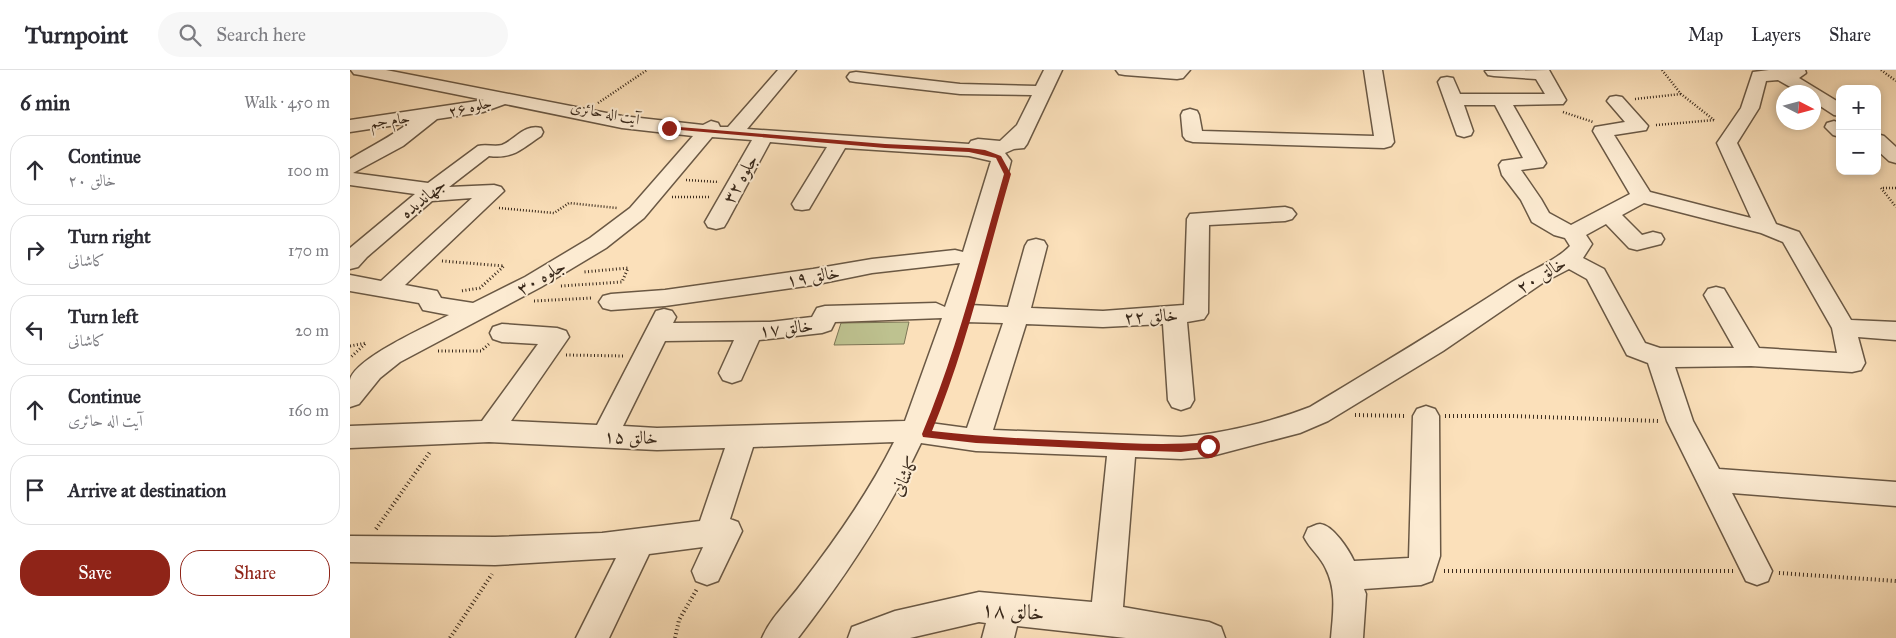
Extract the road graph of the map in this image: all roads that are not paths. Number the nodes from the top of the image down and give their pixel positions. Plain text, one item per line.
1 (787, 70) edge
2 (1042, 70) edge
3 (1053, 70) edge
4 (1125, 70) edge
5 (1181, 70) edge
6 (1373, 70) edge
7 (372, 71) edge
8 (1494, 71) edge
9 (1541, 72) edge
10 (1774, 72) edge
11 (855, 77) edge
12 (350, 82) edge
13 (1447, 82) dead end
14 (1798, 85) edge
15 (1031, 90) junction
16 (507, 96) junction
17 (1453, 99) junction
18 (1501, 100) junction
19 (1616, 101) road end
20 (1821, 104) edge
21 (431, 115) junction
22 (1190, 115) dead end
23 (1836, 121) edge
24 (350, 126) edge
25 (710, 129) junction
26 (735, 131) junction
27 (1464, 131) dead end
28 (534, 132) dead end
29 (764, 136) junction
30 (840, 142) junction
31 (1881, 144) edge
32 (1009, 153) junction
33 (1896, 157) edge
34 (350, 168) edge
35 (350, 179) edge
36 (429, 193) junction
37 (1642, 196) junction
38 (802, 204) dead end
39 (1285, 214) dead end
40 (1608, 214) junction
41 (716, 222) dead end
42 (1767, 228) junction
43 (1573, 233) junction
44 (1652, 239) dead end
45 (1036, 246) dead end
46 (955, 258) dead end
47 (1569, 260) junction
48 (350, 262) edge
49 (350, 283) edge
50 (386, 289) junction
51 (1716, 295) dead end
52 (668, 298) junction
53 (611, 302) road end
54 (475, 312) junction
55 (953, 312) junction
56 (1174, 314) junction
57 (1017, 316) junction
58 (1844, 328) junction
59 (750, 331) junction
60 (658, 332) junction
61 (1896, 332) edge
62 (502, 333) road end
63 (1659, 357) junction
64 (1751, 357) junction
65 (732, 373) dead end
66 (350, 397) edge
67 (1181, 400) dead end
68 (1426, 416) road end
69 (489, 431) junction
70 (920, 433) junction
71 (605, 436) junction
72 (350, 437) edge
73 (742, 437) junction
74 (976, 440) junction
75 (1122, 446) junction
76 (1712, 480) junction
77 (1896, 494) edge
78 (726, 530) junction
79 (1319, 537) dead end
80 (639, 542) junction
81 (356, 550) edge
82 (707, 571) road end
83 (1757, 571) road end
84 (1344, 576) junction
85 (1106, 619) junction
86 (1001, 624) edge
87 (1150, 633) edge
88 (592, 638) edge
89 (778, 638) edge
90 (799, 638) edge
91 (864, 638) edge
92 (1209, 638) edge
93 (1347, 638) edge

1 - 26 street
2 - 15 street, کاشانی
3 - 32 street, کاشانی
4 - 5 street
6 - 22 street
7 - 12 street
7 - 16 street, آیت اله حائری
8 - 9 street
9 - 18 street
10 - 14 street
10 - 42 street
11 - 15 street
13 - 17 street
15 - 32 street, کاشانی
16 - 21 street, جلوه ۲۶
16 - 25 street, آیت اله حائری
16 - 25 street, آیت اله حائری
17 - 18 street
17 - 27 street
18 - 43 street
19 - 37 street
20 - 23 street
21 - 24 street, جام جم
21 - 34 street
25 - 26 street, آیت اله حائری
25 - 54 street, جلوه ۳۰
26 - 29 street, آیت اله حائری
26 - 32 street, آیت اله حائری
28 - 36 street, جهاندیده
29 - 30 street, آیت اله حائری
29 - 41 street, جلوه ۳۲
30 - 32 street, آیت اله حائری
30 - 38 street
31 - 33 street
32 - 55 street, کاشانی
35 - 36 street
36 - 48 street, جهاندیده
36 - 50 street
37 - 40 street, خالق ۲۰
37 - 42 street
39 - 56 street, خالق ۲۲
40 - 43 street, خالق ۲۰
40 - 44 street
42 - 58 street
43 - 47 street, خالق ۲۰
45 - 57 street
46 - 52 street, خالق ۱۹
47 - 63 street
47 - 75 street, خالق ۲۰
49 - 50 street
50 - 54 street
51 - 64 street
52 - 53 street, خالق ۱۹
52 - 60 street
54 - 66 street, جلوه ۳۰
55 - 57 street, خالق ۲۲
55 - 59 street, خالق ۱۷
55 - 70 street, کاشانی
56 - 57 street, خالق ۲۲
56 - 67 street
57 - 74 street
58 - 61 street
58 - 64 street
59 - 60 street, خالق ۱۷
59 - 65 street
60 - 71 street
62 - 69 street
63 - 64 street
63 - 76 street
68 - 84 street
69 - 71 street, خالق ۱۵
69 - 72 street, خالق ۱۵
70 - 73 street, خالق ۱۵
70 - 74 street, خالق ۲۰
70 - 89 street, کاشانی
70 - 90 street, کاشانی
71 - 73 street, خالق ۱۵
73 - 78 street
74 - 75 street, خالق ۲۰
75 - 85 street
76 - 77 street
76 - 83 street
78 - 80 street
78 - 82 street
79 - 84 street
80 - 81 street
80 - 88 street
84 - 93 street
85 - 86 street, خالق ۱۸
85 - 87 street, خالق ۱۸
86 - 91 street, خالق ۱۸
87 - 92 street, خالق ۱۸

